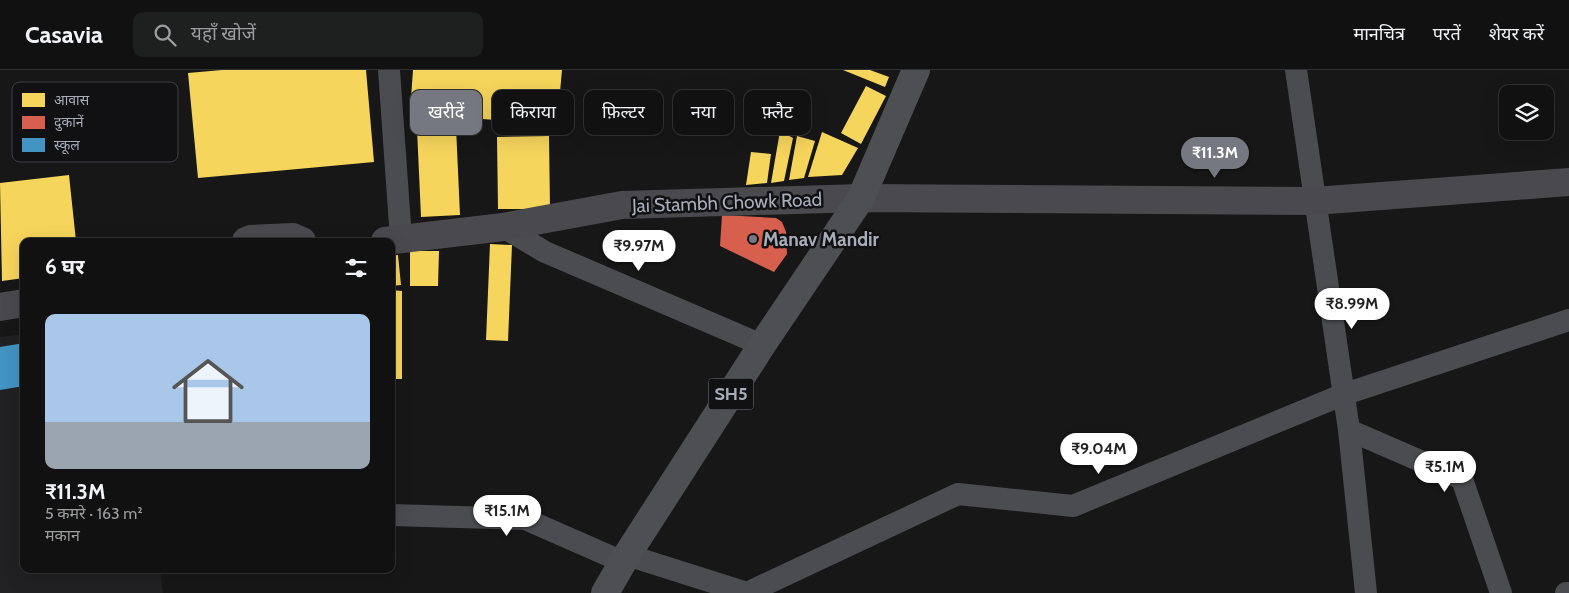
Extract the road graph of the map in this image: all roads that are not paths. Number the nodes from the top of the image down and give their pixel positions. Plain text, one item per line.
1 (389, 70) edge
2 (916, 70) edge
3 (1296, 70) edge
4 (1569, 182) edge
5 (861, 198) junction
6 (1314, 201) junction
7 (503, 227) junction
8 (281, 238) edge
9 (295, 238) edge
10 (393, 238) edge
11 (395, 240) edge
12 (20, 304) edge
13 (0, 307) edge
14 (1569, 320) edge
15 (762, 345) junction
16 (1342, 395) junction
17 (1349, 430) junction
18 (395, 515) edge
19 (625, 558) junction
20 (605, 593) edge
21 (1366, 593) edge
22 (1501, 593) edge

1 - 10 street
2 - 5 main road, SH5
3 - 6 street
4 - 6 street, Jai Stambh Chowk Road
5 - 6 street, Jai Stambh Chowk Road
5 - 7 street, Jai Stambh Chowk Road
5 - 15 main road, SH5
6 - 16 street
7 - 11 street, Jai Stambh Chowk Road
7 - 15 street
8 - 9 street
12 - 13 street
14 - 16 street
15 - 19 main road, SH5
16 - 17 street
16 - 19 street
17 - 21 street
17 - 22 street
18 - 19 street
19 - 20 main road, SH5

